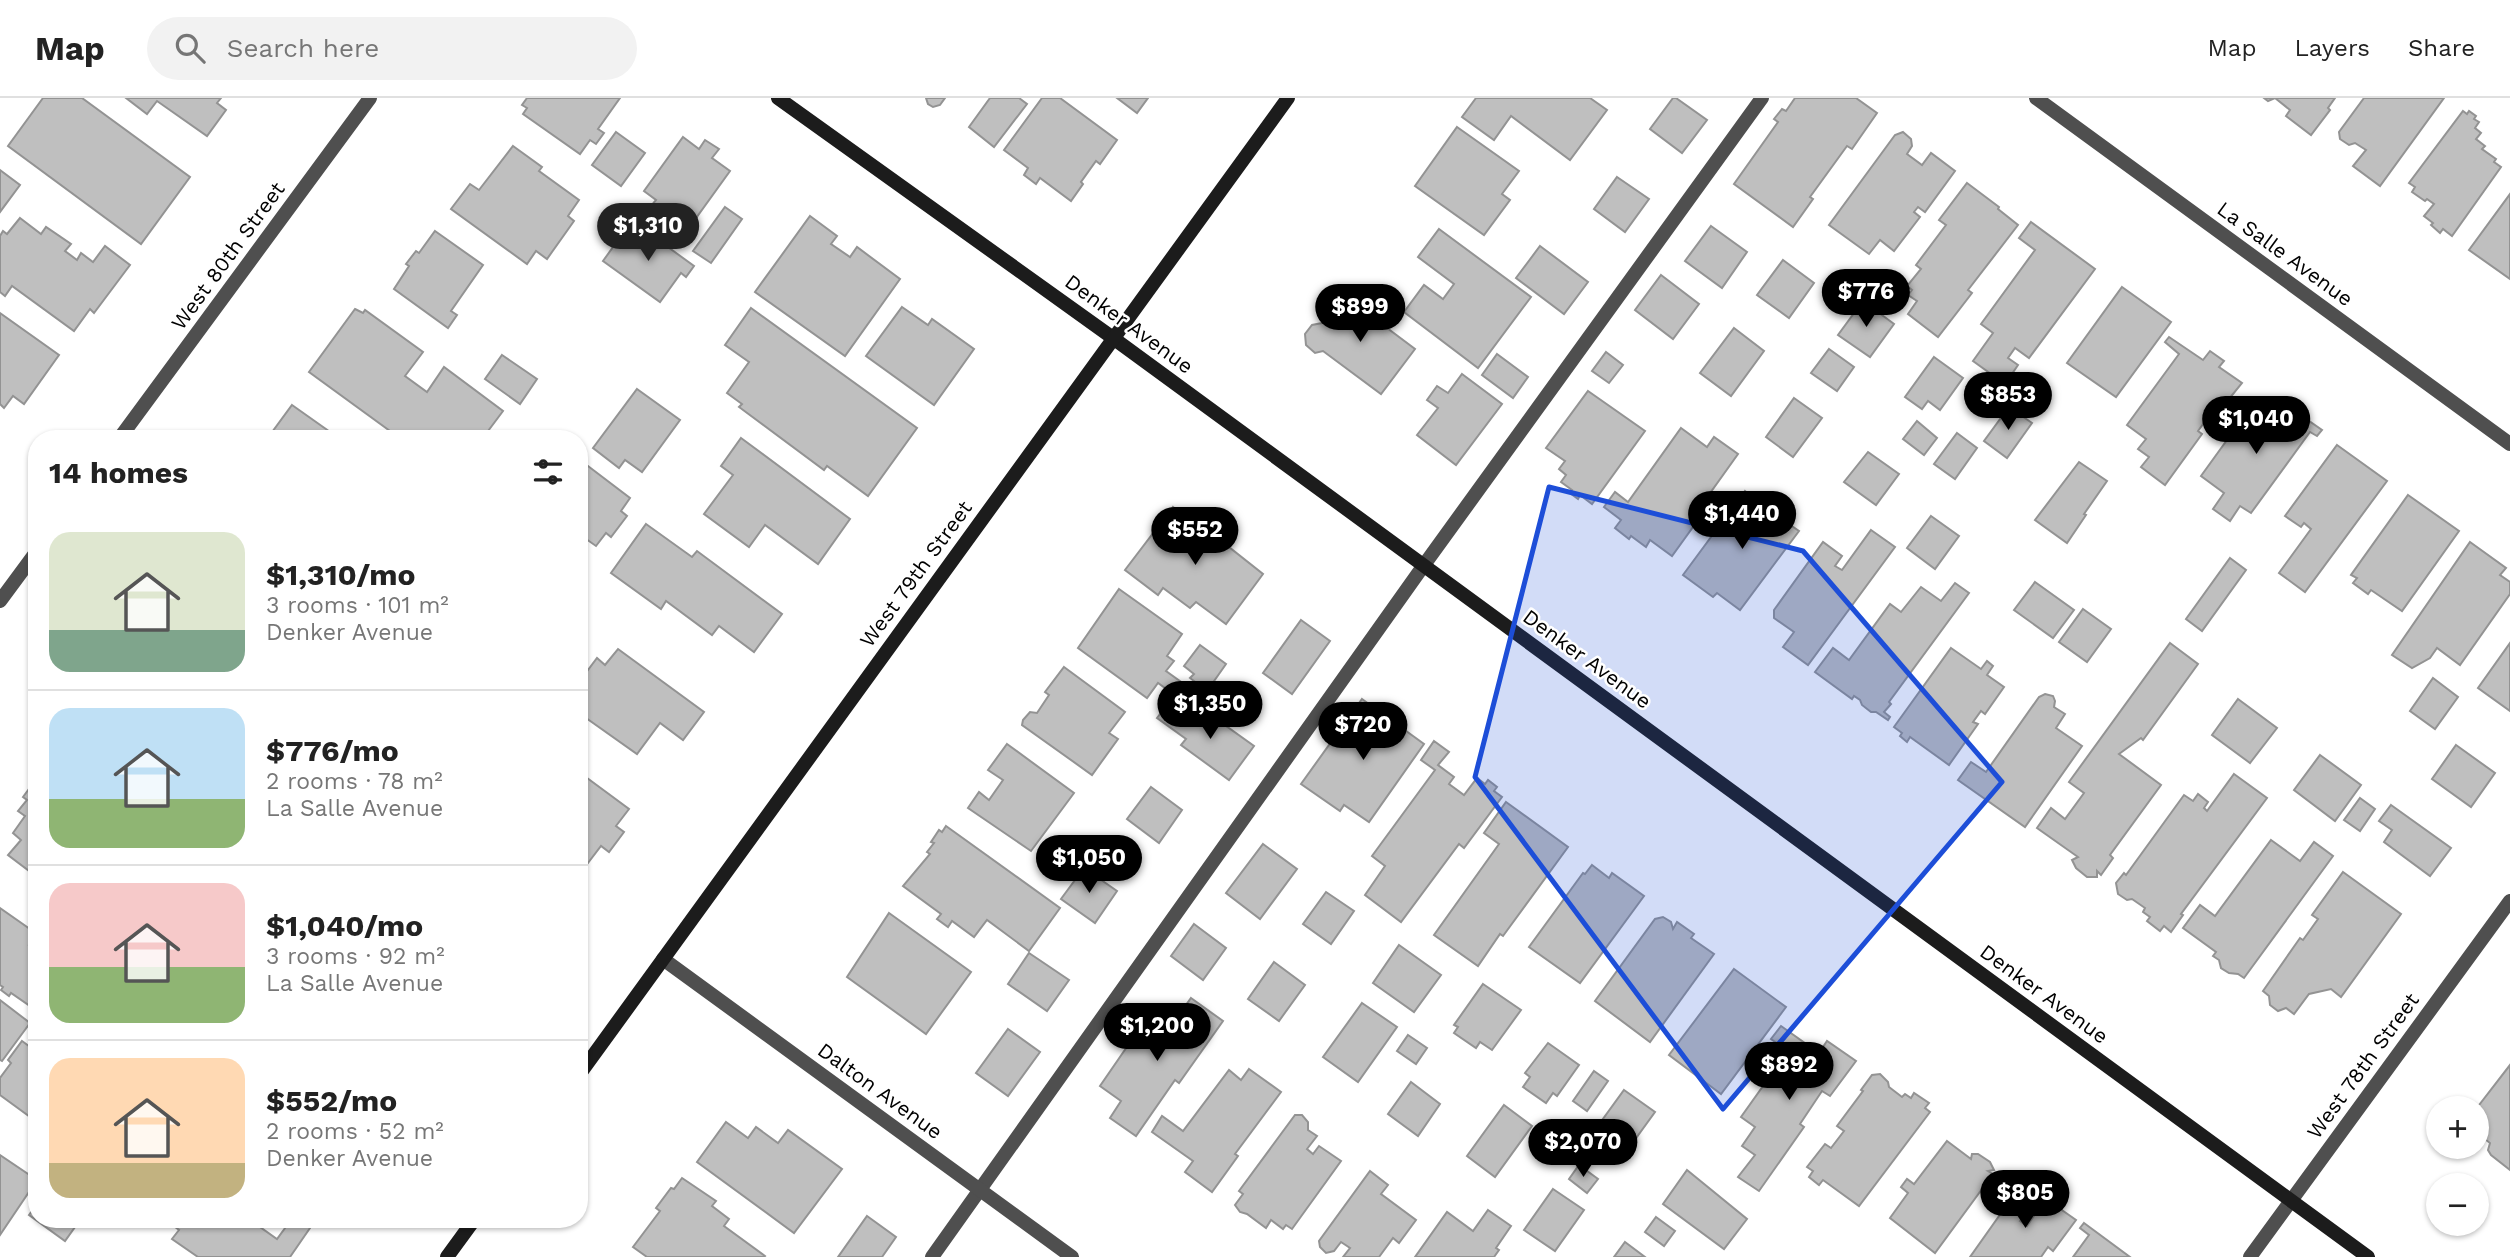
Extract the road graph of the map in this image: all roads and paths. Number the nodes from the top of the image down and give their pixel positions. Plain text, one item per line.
1 (370, 98) edge
2 (778, 98) edge
3 (1288, 98) edge
4 (1762, 98) edge
5 (2036, 98) edge
6 (1113, 338) junction
7 (126, 430) edge
8 (2510, 444) edge
9 (28, 563) edge
10 (1424, 565) junction
11 (0, 601) edge
12 (2510, 901) edge
13 (663, 959) junction
14 (588, 1063) edge
15 (981, 1191) junction
16 (2290, 1201) junction
17 (468, 1228) edge
18 (447, 1257) edge
19 (932, 1257) edge
20 (1072, 1257) edge
21 (2250, 1257) edge
22 (2368, 1257) edge

1 - 7 street, West 80th Street
2 - 6 street, Denker Avenue
3 - 6 street, West 79th Street
4 - 10 street
5 - 8 street, La Salle Avenue
6 - 10 street, Denker Avenue
6 - 13 street, West 79th Street
9 - 11 street
10 - 15 street
10 - 16 street, Denker Avenue
12 - 16 street, West 78th Street
13 - 14 street, West 79th Street
13 - 15 street, Dalton Avenue
15 - 19 street
15 - 20 street, Dalton Avenue
16 - 21 street, West 78th Street
16 - 22 street, Denker Avenue
17 - 18 street

